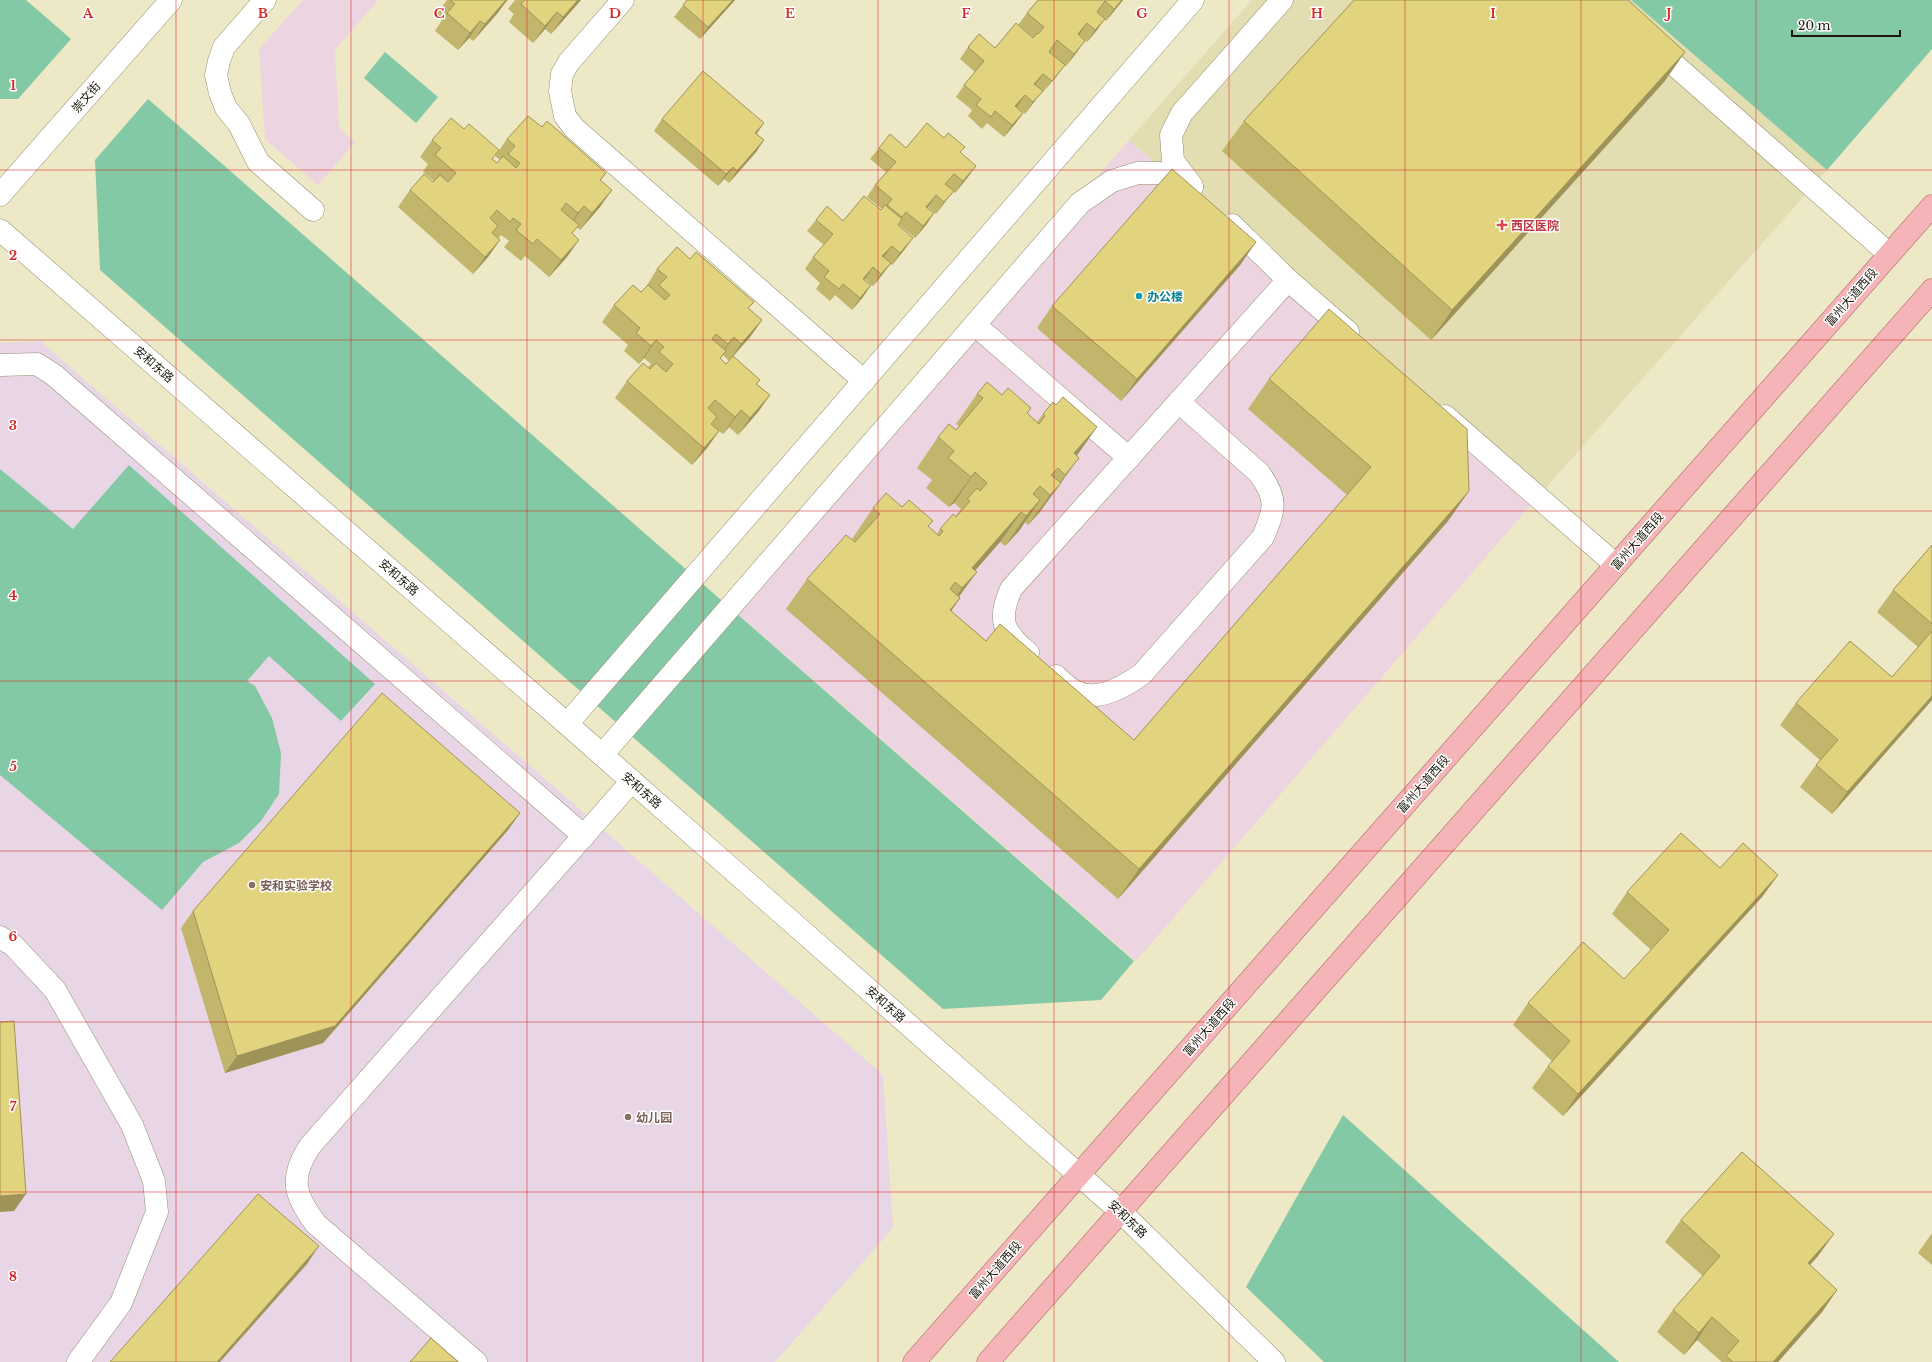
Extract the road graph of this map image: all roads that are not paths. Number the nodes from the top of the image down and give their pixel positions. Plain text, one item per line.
1 (171, 0) edge
2 (265, 0) edge
3 (623, 0) edge
4 (1193, 0) edge
5 (1282, 0) edge
6 (1635, 31) edge
7 (1192, 187) junction
8 (0, 195) edge
9 (1932, 206) edge
10 (312, 210) dead end
11 (0, 230) edge
12 (1889, 254) junction
13 (1288, 280) junction
14 (1932, 290) edge
15 (975, 325) junction
16 (1366, 347) edge
17 (0, 365) edge
18 (864, 381) junction
19 (1179, 402) junction
20 (1431, 404) edge
21 (1129, 458) junction
22 (1616, 565) junction
23 (567, 724) junction
24 (602, 755) junction
25 (632, 781) junction
26 (584, 836) junction
27 (0, 937) edge
28 (1079, 1175) junction
29 (1120, 1211) junction
30 (78, 1362) edge
31 (476, 1362) edge
32 (914, 1362) edge
33 (988, 1362) edge
34 (1274, 1362) edge

1 - 8 street, 崇文街
2 - 10 street
3 - 18 street
4 - 18 street
5 - 7 street
6 - 12 street
7 - 13 street
7 - 15 street
9 - 12 main road, 富州大道西段
11 - 23 street, 安和东路
12 - 22 main road, 富州大道西段
13 - 16 street
13 - 19 street
14 - 29 main road
15 - 21 street
15 - 24 street
17 - 26 street
18 - 23 street
19 - 21 street
19 - 21 street
20 - 22 street
22 - 28 main road, 富州大道西段
23 - 24 street, 安和东路
24 - 25 street, 安和东路
25 - 26 street
25 - 28 street, 安和东路
26 - 31 street
27 - 30 street
28 - 29 street, 安和东路
28 - 32 main road, 富州大道西段
29 - 33 main road
29 - 34 street, 安和东路

